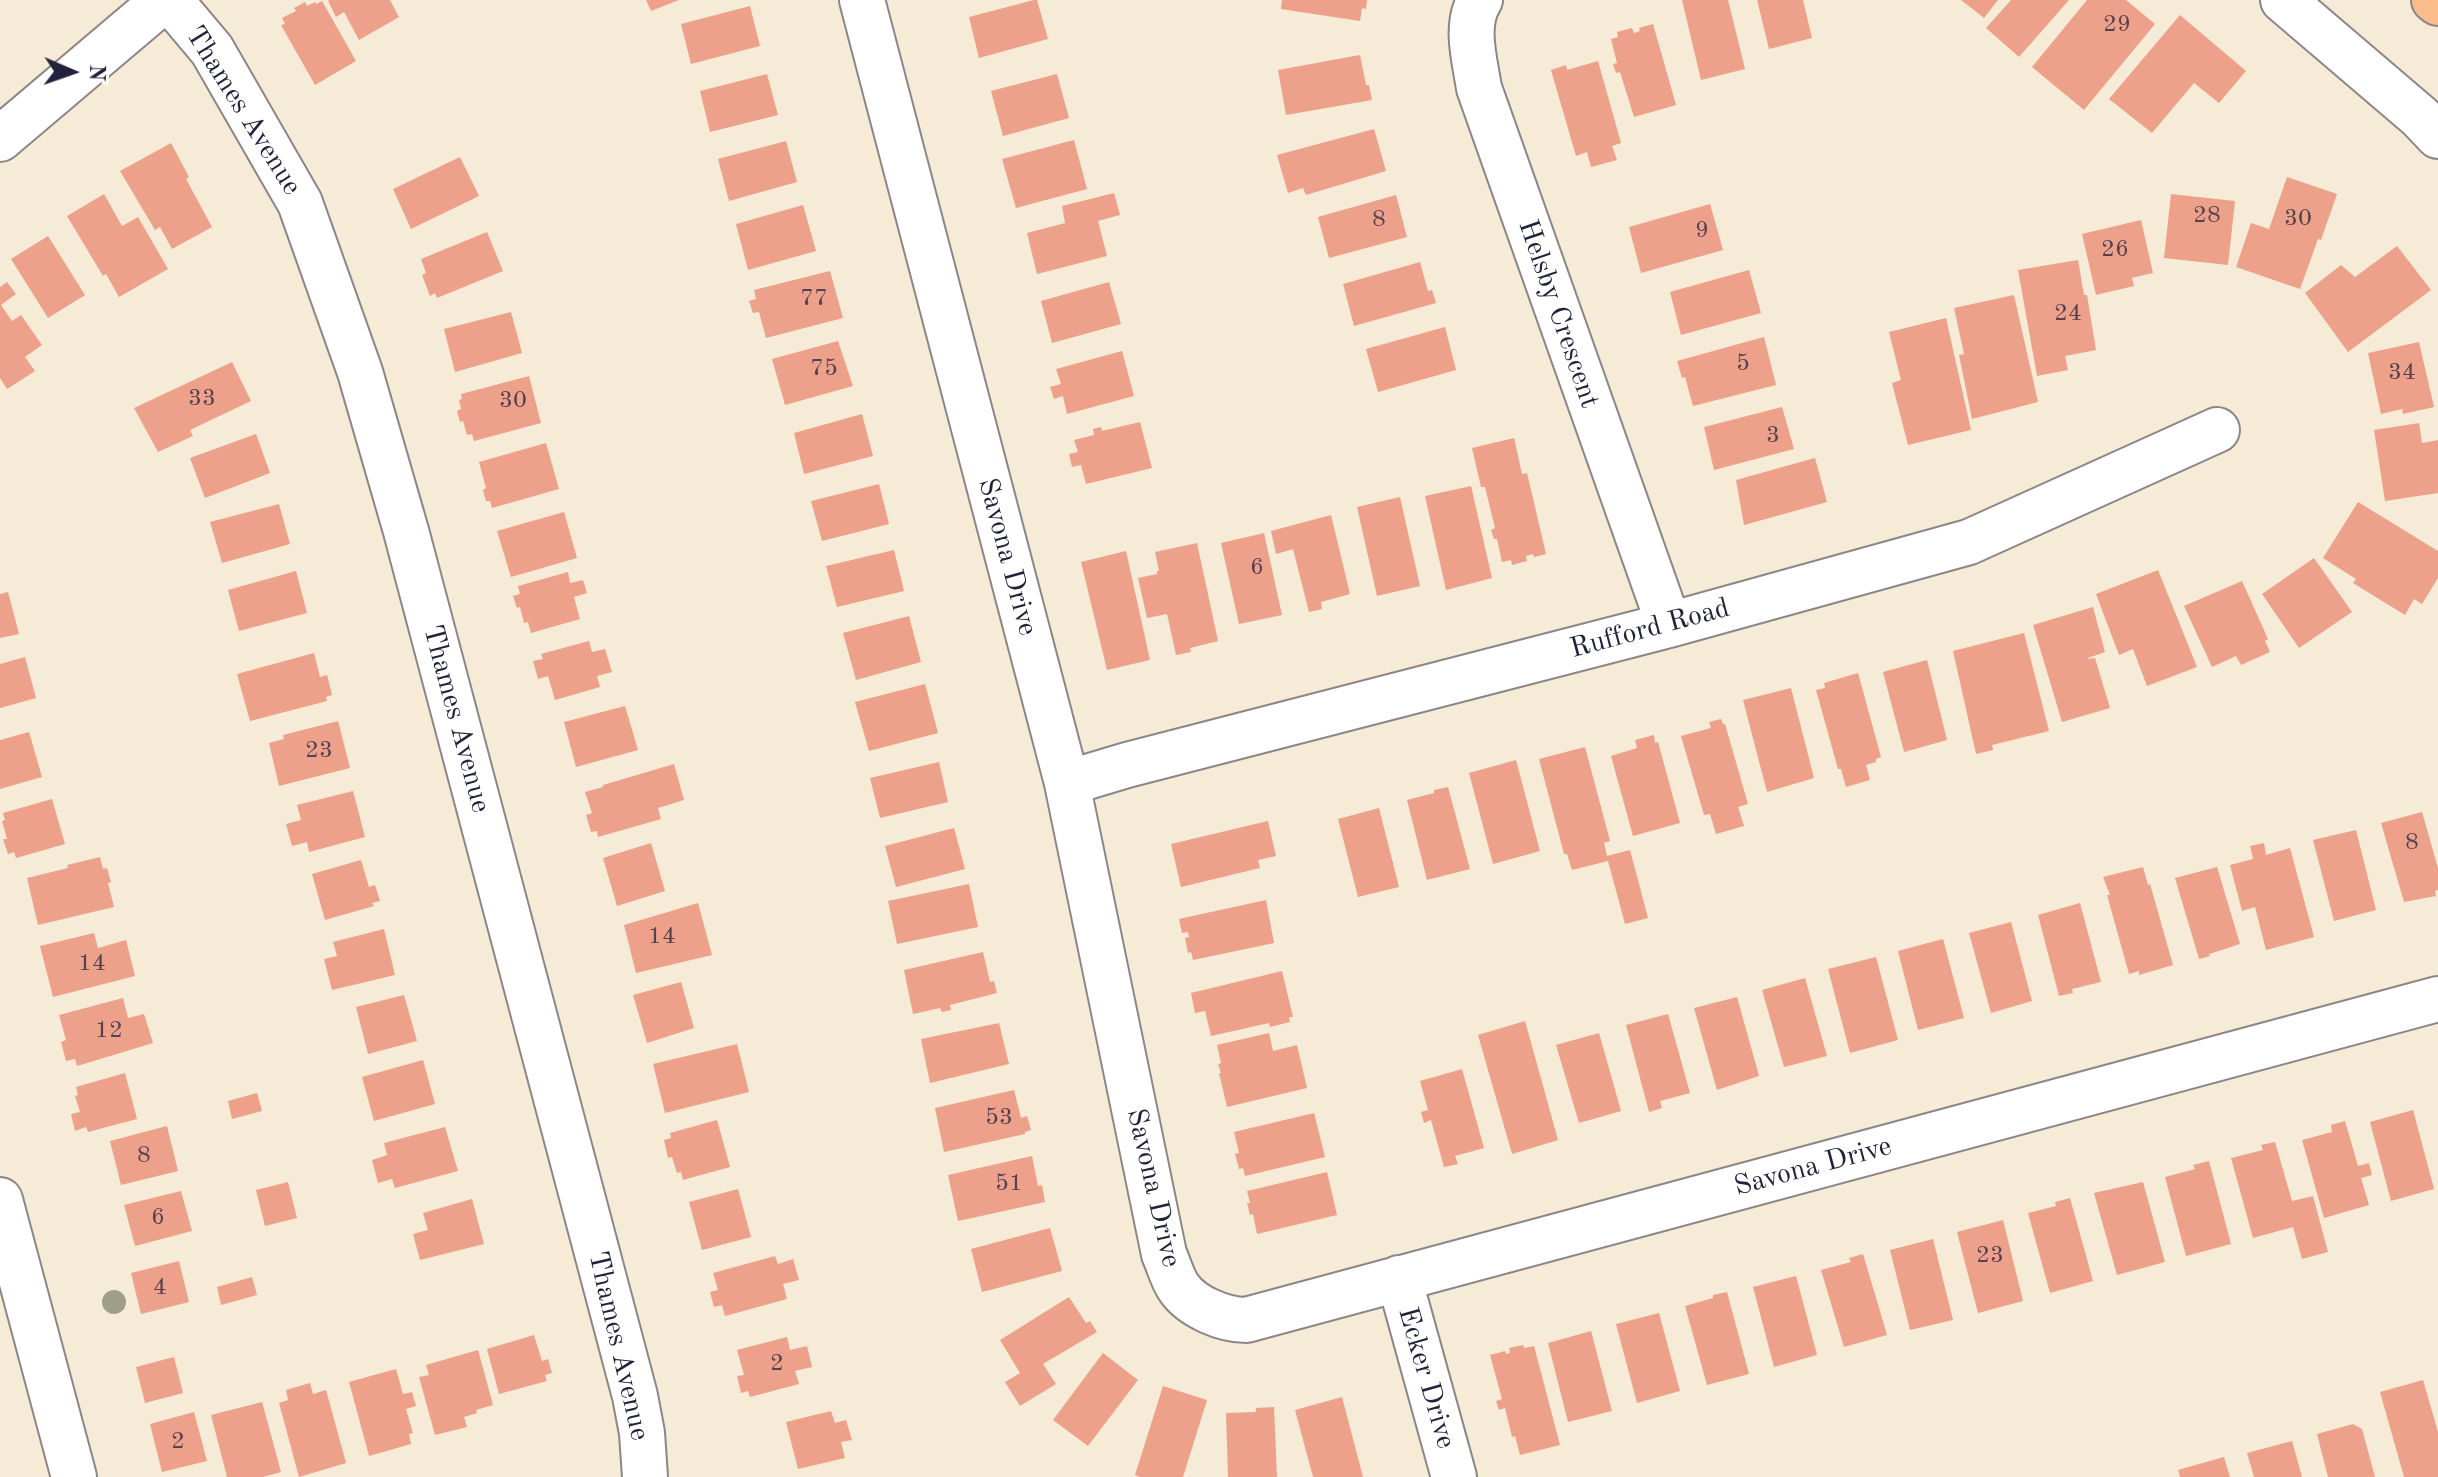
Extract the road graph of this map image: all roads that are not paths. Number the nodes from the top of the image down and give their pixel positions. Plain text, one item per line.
1 (167, 0) edge
2 (862, 0) edge
3 (1480, 0) edge
4 (2283, 0) edge
5 (2438, 136) edge
6 (0, 139) edge
7 (2217, 430) dead end
8 (1669, 625) junction
9 (1067, 783) junction
10 (2438, 999) edge
11 (0, 1200) edge
12 (1399, 1278) junction
13 (74, 1477) edge
14 (645, 1477) edge
15 (1454, 1477) edge

1 - 6 street
1 - 14 street, Thames Avenue
2 - 9 street, Savona Drive
3 - 8 street, Helsby Crescent
4 - 5 street
7 - 8 street, Rufford Road
8 - 9 street, Rufford Road
9 - 12 street, Savona Drive
10 - 12 street, Savona Drive
11 - 13 street
12 - 15 street, Ecker Drive

